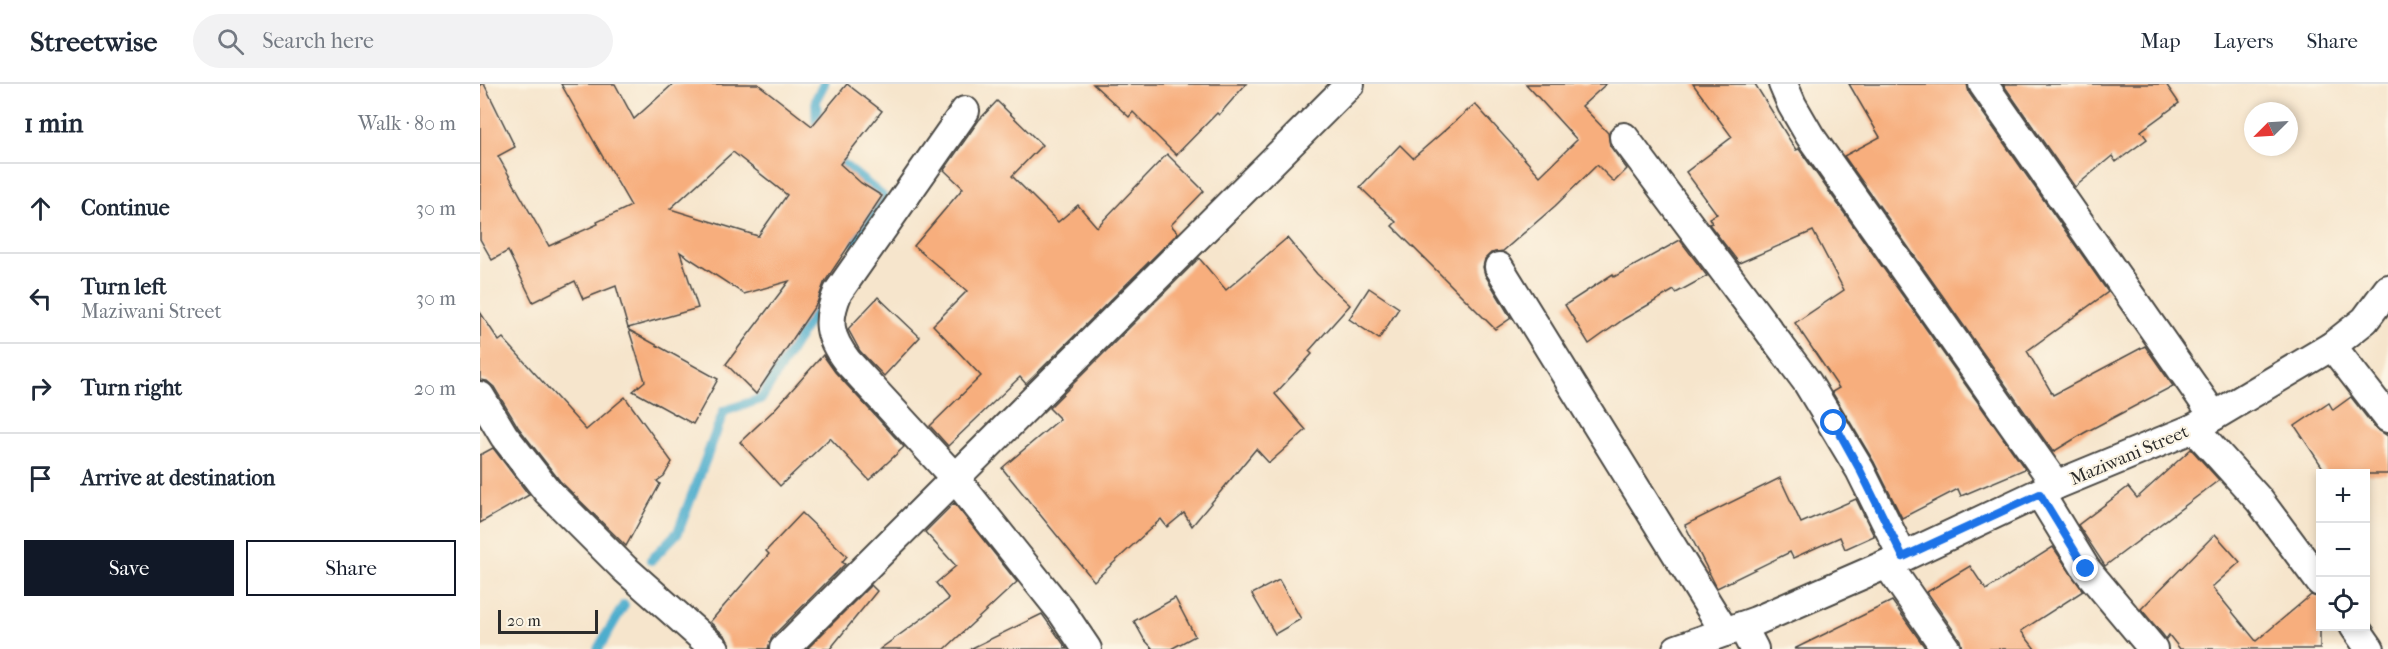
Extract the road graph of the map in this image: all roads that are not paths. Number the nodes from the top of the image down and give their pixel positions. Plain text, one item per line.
1 (1350, 84) edge
2 (1783, 84) edge
3 (1983, 84) edge
4 (965, 111) dead end
5 (1624, 137) dead end
6 (1499, 267) dead end
7 (2388, 289) edge
8 (2377, 318) edge
9 (2332, 346) junction
10 (480, 396) edge
11 (2388, 418) edge
12 (2204, 422) junction
13 (954, 477) junction
14 (2048, 490) junction
15 (1895, 560) junction
16 (2316, 577) edge
17 (2357, 631) edge
18 (1740, 636) edge
19 (715, 649) edge
20 (784, 649) edge
21 (1087, 649) edge
22 (1677, 649) edge
23 (1946, 649) edge
24 (2153, 649) edge
25 (2370, 649) edge

1 - 13 street
2 - 14 street
3 - 12 street
4 - 13 street
5 - 15 street
6 - 18 street
7 - 8 street, Maziwani Street
8 - 9 street, Maziwani Street
9 - 11 street
9 - 12 street, Maziwani Street
10 - 19 street
12 - 14 street, Maziwani Street
12 - 16 street
13 - 20 street
13 - 21 street
14 - 15 street, Maziwani Street
14 - 24 street
15 - 18 street, Maziwani Street
15 - 23 street
17 - 25 street
18 - 22 street, Maziwani Street

